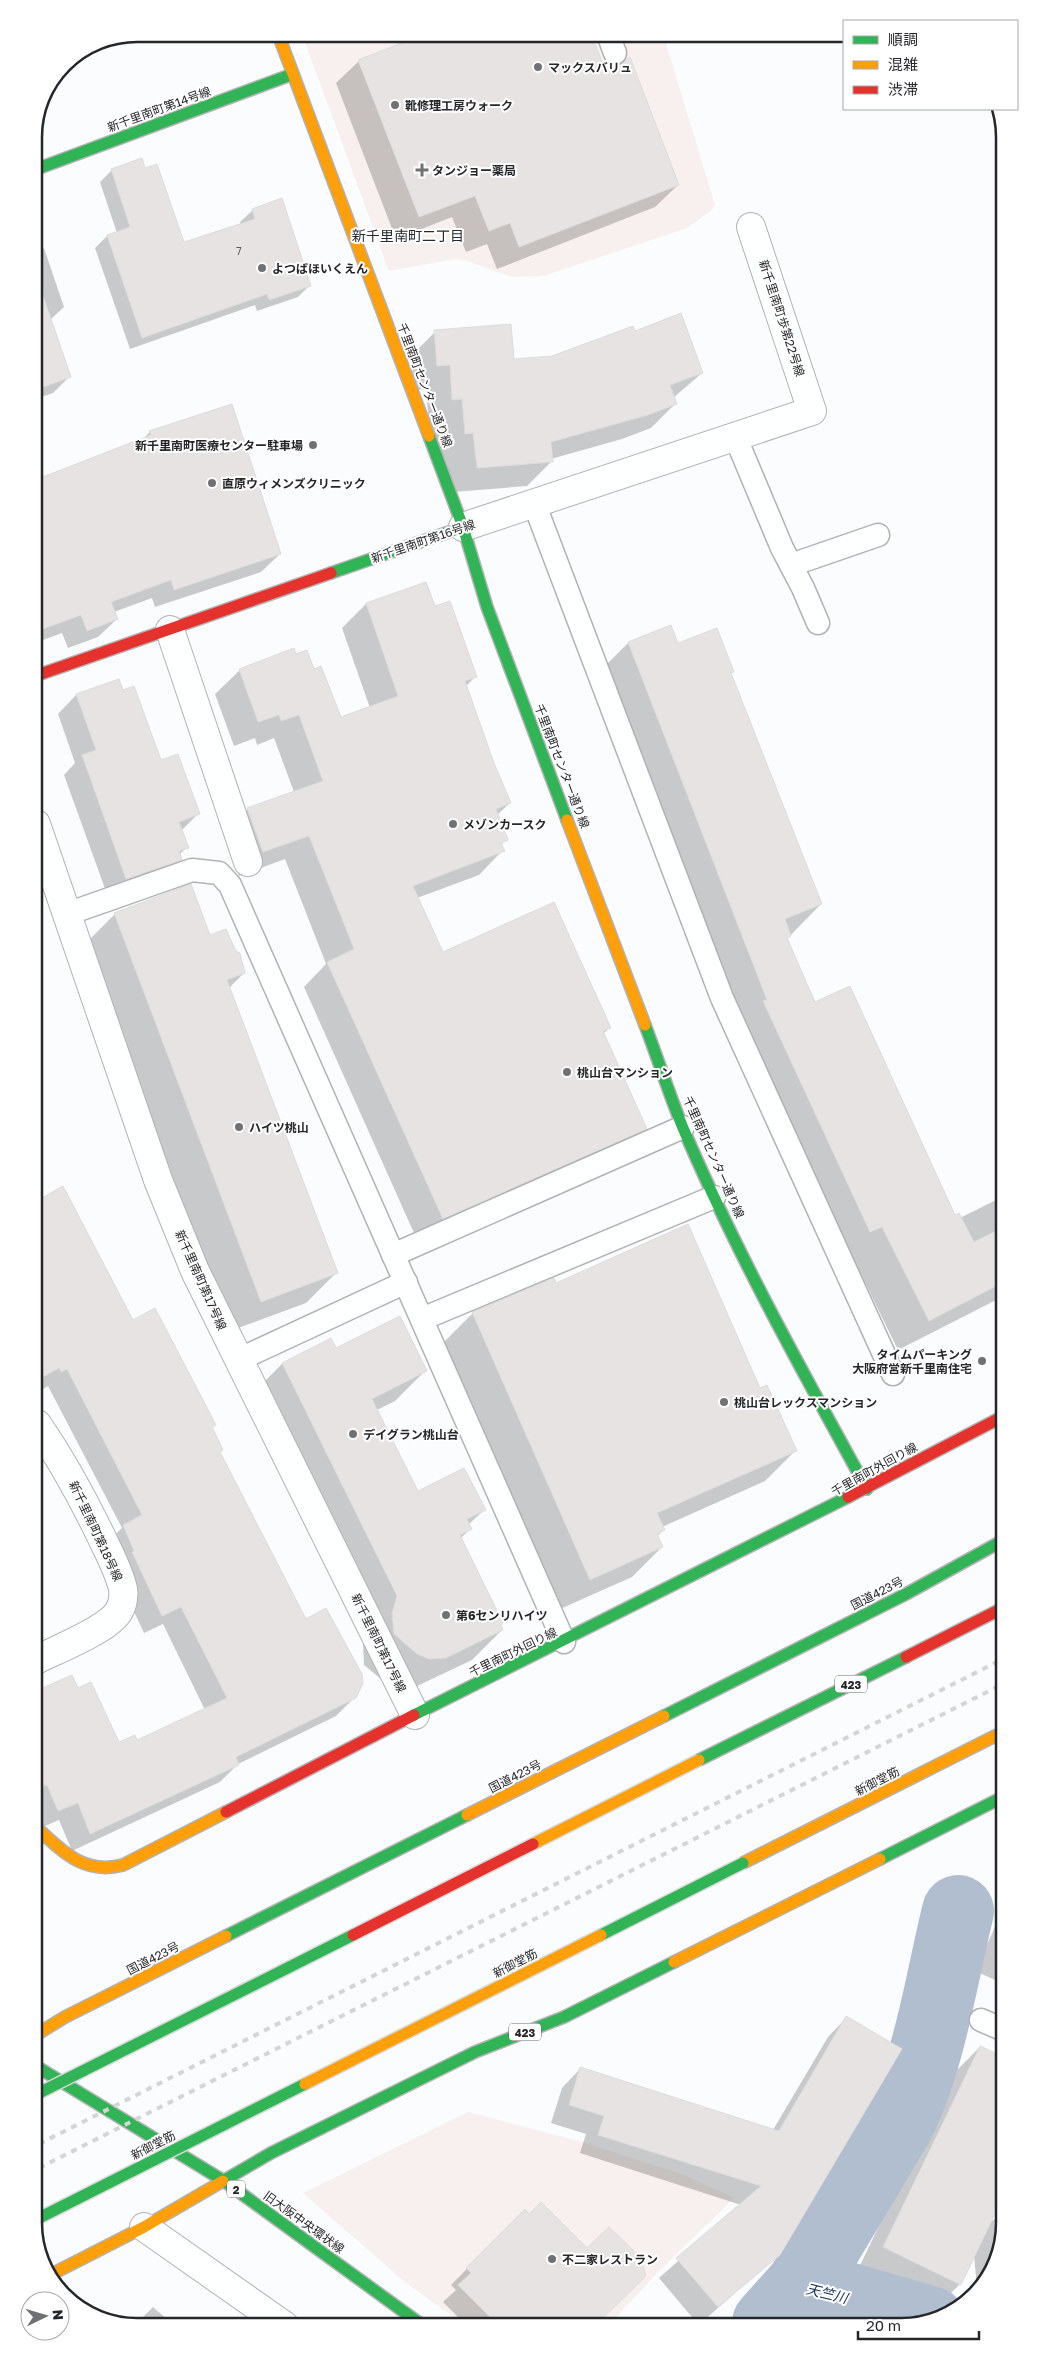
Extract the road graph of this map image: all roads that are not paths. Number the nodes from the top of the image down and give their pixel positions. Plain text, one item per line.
1 (281, 43) edge
2 (293, 74) junction
3 (43, 167) edge
4 (751, 226) dead end
5 (812, 410) joint
6 (735, 436) junction
7 (534, 503) junction
8 (464, 527) junction
9 (878, 535) dead end
10 (791, 565) junction
11 (818, 623) dead end
12 (170, 630) junction
13 (43, 673) edge
14 (43, 843) edge
15 (248, 862) dead end
16 (67, 914) junction
17 (683, 1127) junction
18 (714, 1197) junction
19 (393, 1255) junction
20 (406, 1282) junction
21 (422, 1319) junction
22 (238, 1360) junction
23 (893, 1374) dead end
24 (996, 1420) edge
25 (42, 1432) edge
26 (867, 1489) junction
27 (996, 1544) edge
28 (996, 1612) edge
29 (564, 1642) junction
30 (42, 1656) edge
31 (415, 1715) junction
32 (996, 1736) edge
33 (996, 1801) edge
34 (42, 1832) edge
35 (981, 2020) dead end
36 (996, 2027) edge
37 (42, 2031) edge
38 (42, 2070) edge
39 (42, 2091) edge
40 (224, 2181) junction
41 (42, 2216) edge
42 (144, 2227) junction
43 (56, 2272) edge
44 (274, 2318) edge
45 (412, 2318) edge

1 - 2 main road, 千里南町センター通り線
2 - 3 main road, 新千里南町第14号線
2 - 8 main road, 千里南町センター通り線
4 - 5 street, 新千里南町歩第22号線
5 - 6 street, 新千里南町第16号線
6 - 7 street, 新千里南町第16号線
6 - 10 lane
7 - 8 street, 新千里南町第16号線
7 - 23 lane
8 - 12 main road, 新千里南町第16号線
8 - 17 main road, 千里南町センター通り線
9 - 10 lane
10 - 11 lane
12 - 13 main road, 新千里南町第16号線
12 - 15 street
14 - 16 street, 新千里南町第17号線
16 - 19 lane
16 - 22 street, 新千里南町第17号線
17 - 18 main road, 千里南町センター通り線
17 - 19 lane
18 - 21 lane
18 - 26 main road, 千里南町センター通り線
19 - 20 lane
20 - 21 lane
20 - 22 lane
21 - 29 lane
22 - 31 street, 新千里南町第17号線
24 - 26 main road, 千里南町外回り線
25 - 30 street, 新千里南町第18号線
26 - 29 main road, 千里南町外回り線
27 - 37 main road, 国道423号
28 - 39 main road, 423, bridge
29 - 31 main road, 千里南町外回り線
31 - 34 main road, 千里南町外回り線
32 - 41 main road, 新御堂筋, bridge
33 - 40 main road, 423
35 - 36 lane
38 - 40 main road, 旧大阪中央環状線 / 2
40 - 42 main road, 423
40 - 45 main road, 旧大阪中央環状線 / 2
42 - 43 main road, 423
42 - 44 street

